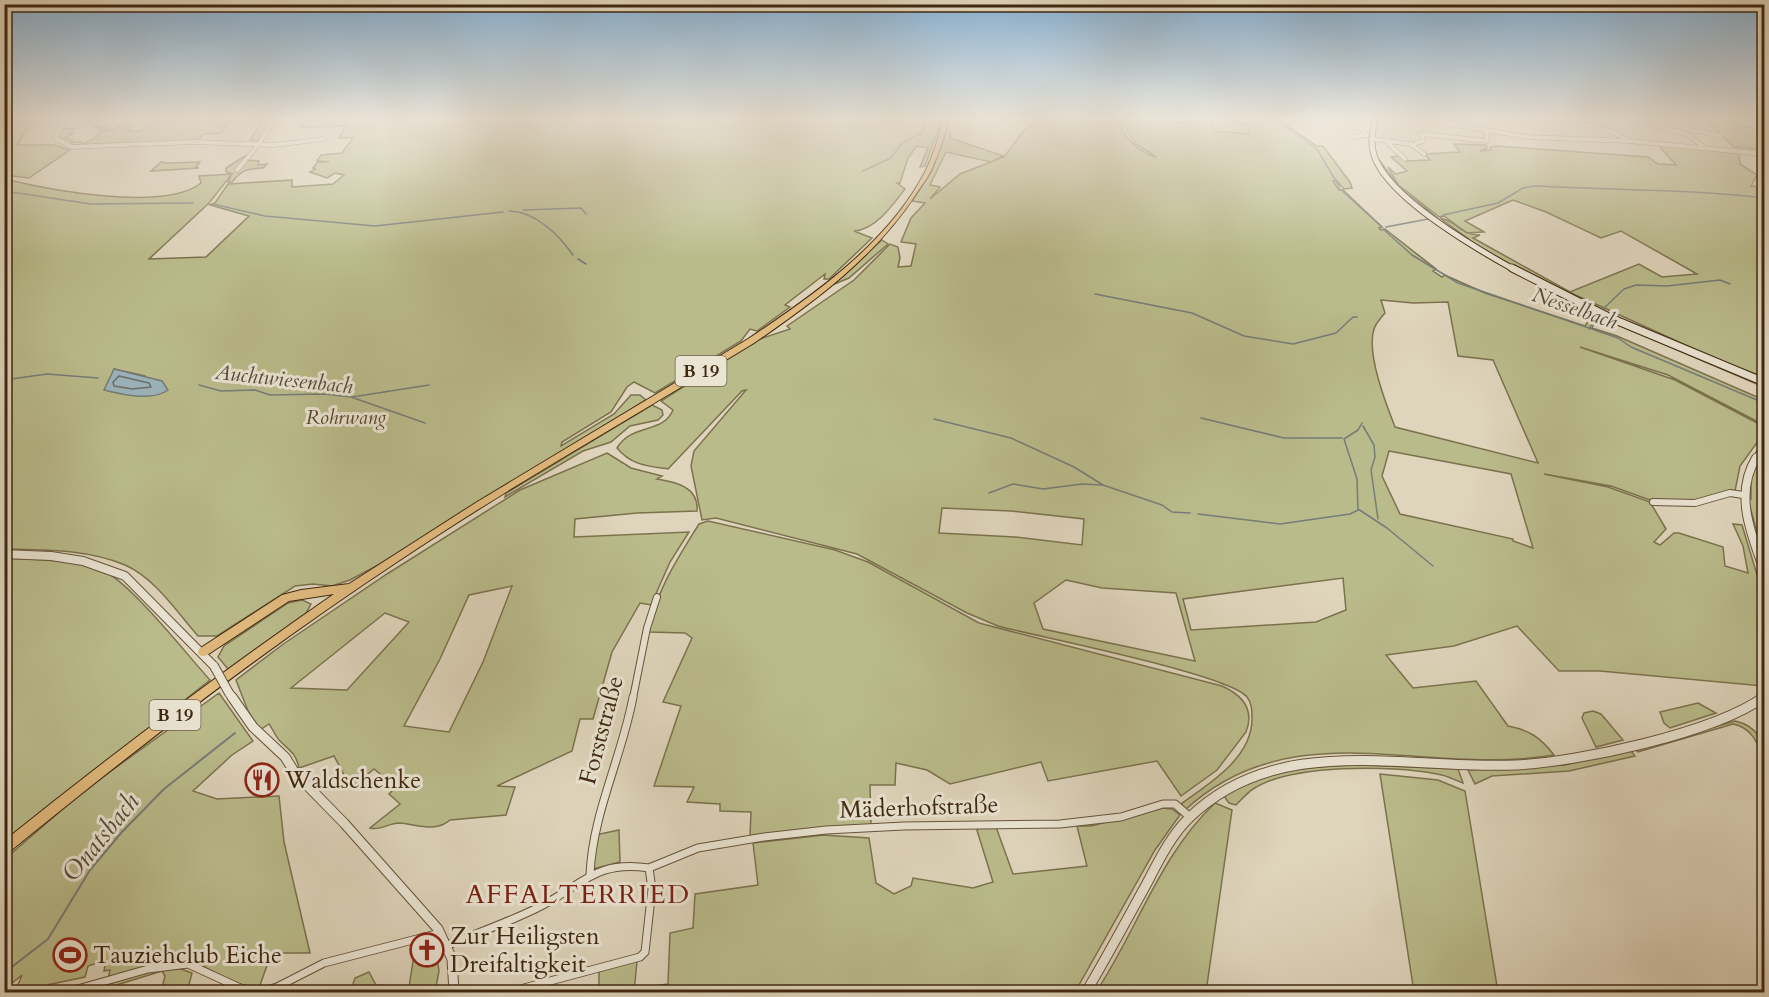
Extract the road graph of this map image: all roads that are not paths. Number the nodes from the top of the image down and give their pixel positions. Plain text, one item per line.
1 (242, 165) edge
2 (930, 165) edge
3 (1380, 165) edge
4 (237, 170) dead end
5 (1764, 382) edge
6 (1764, 446) edge
7 (1743, 495) junction
8 (1653, 502) dead end
9 (4, 554) edge
10 (1764, 570) edge
11 (355, 586) junction
12 (316, 594) junction
13 (657, 597) dead end
14 (330, 602) junction
15 (202, 652) junction
16 (1764, 697) edge
17 (1190, 817) junction
18 (4, 849) edge
19 (649, 868) junction
20 (590, 874) junction
21 (440, 933) junction
22 (448, 945) junction
23 (524, 988) dead end
24 (67, 993) edge
25 (454, 993) edge
26 (1086, 993) edge

1 - 4 street
2 - 11 main road, B 19
3 - 5 main road
6 - 7 street
7 - 8 street
7 - 10 street
9 - 15 street
11 - 12 main road
11 - 14 main road, B 19
12 - 14 main road
12 - 15 main road
13 - 20 street, Forststraße
14 - 18 main road, B 19
15 - 21 street, bridge
16 - 17 street
17 - 19 street, Mäderhofstraße
17 - 26 street
19 - 20 street
19 - 23 street
20 - 22 street
21 - 22 street
21 - 24 street
22 - 25 street

